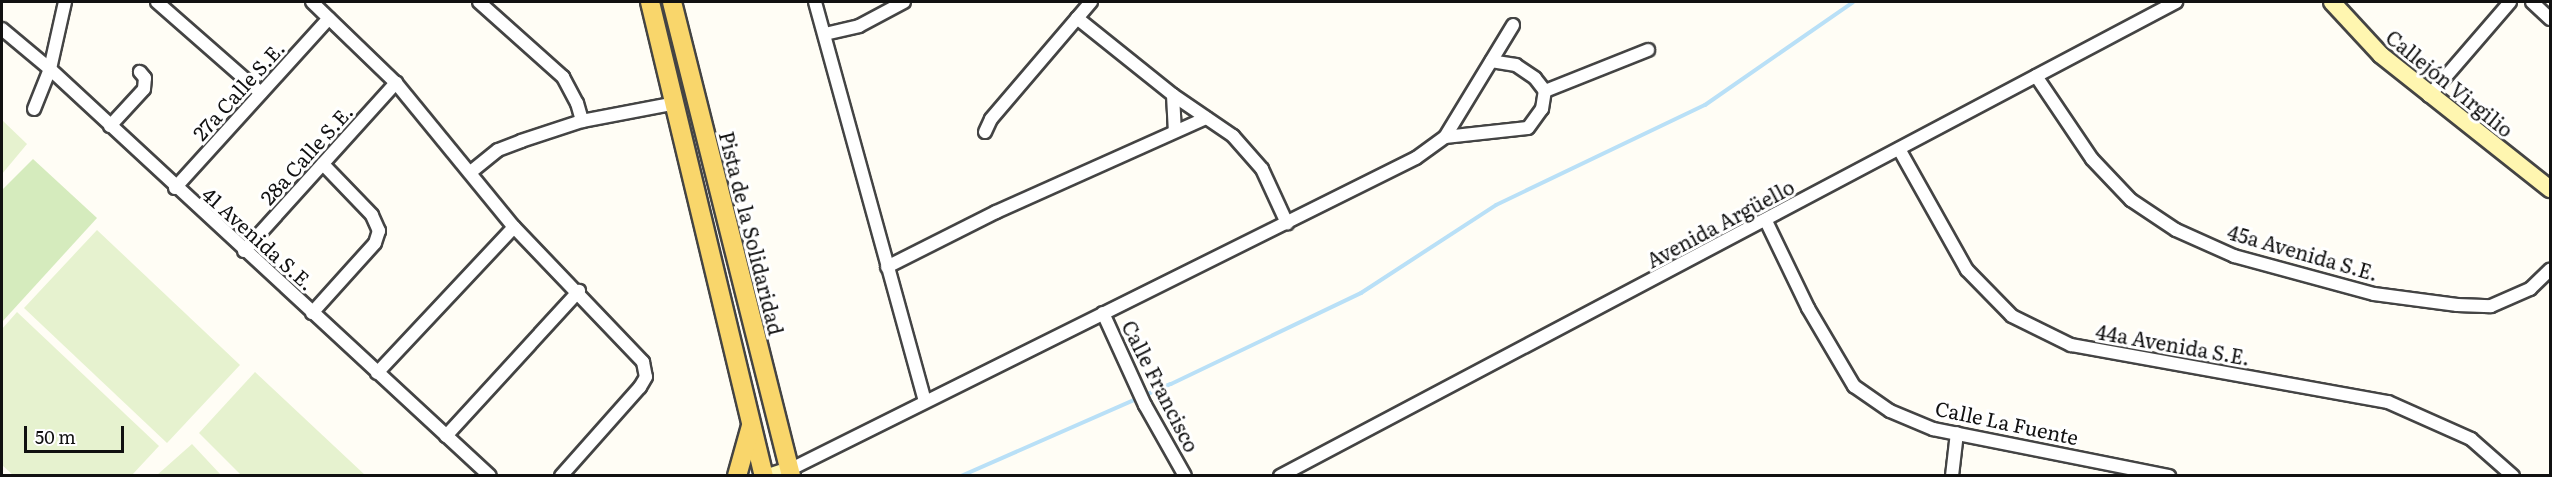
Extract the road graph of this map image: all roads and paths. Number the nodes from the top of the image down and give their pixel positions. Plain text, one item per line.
1 (65, 2) edge
2 (157, 2) edge
3 (312, 2) edge
4 (479, 2) edge
5 (650, 2) edge
6 (672, 2) edge
7 (815, 2) edge
8 (904, 2) edge
9 (1091, 2) edge
10 (2176, 2) edge
11 (2332, 2) edge
12 (2510, 2) edge
13 (2532, 2) edge
14 (329, 18) junction
15 (1077, 18) junction
16 (2550, 19) edge
17 (1513, 25) dead end
18 (2, 29) edge
19 (825, 34) junction
20 (1648, 50) dead end
21 (1491, 61) junction
22 (50, 69) junction
23 (140, 72) dead end
24 (2036, 76) junction
25 (396, 83) junction
26 (1545, 91) junction
27 (261, 93) junction
28 (1173, 95) junction
29 (2429, 96) junction
30 (676, 103) junction
31 (34, 109) dead end
32 (1206, 118) junction
33 (582, 121) junction
34 (110, 126) junction
35 (1175, 130) junction
36 (985, 132) dead end
37 (1446, 137) junction
38 (1899, 149) junction
39 (323, 164) junction
40 (472, 171) junction
41 (175, 188) junction
42 (2550, 189) edge
43 (1766, 221) junction
44 (1287, 223) junction
45 (514, 227) junction
46 (244, 251) junction
47 (887, 267) junction
48 (2550, 270) edge
49 (579, 291) junction
50 (312, 313) junction
51 (1103, 313) junction
52 (377, 373) junction
53 (925, 400) junction
54 (751, 424) junction
55 (1957, 433) junction
56 (446, 435) junction
57 (789, 474) edge
58 (490, 476) edge
59 (561, 476) edge
60 (737, 476) edge
61 (764, 476) edge
62 (771, 476) edge
63 (1185, 476) edge
64 (1280, 476) edge
65 (1952, 476) edge
66 (2169, 476) edge
67 (2513, 476) edge

1 - 22 street
2 - 27 street
3 - 14 street
4 - 33 street
5 - 30 main road
6 - 57 main road, Pista de la Solidaridad
7 - 19 street
8 - 19 street
9 - 15 street
10 - 24 street, Avenida Argüello
11 - 29 street, Callejón Virgilio
12 - 29 street
13 - 16 street
14 - 25 street
14 - 27 street, 27a Calle S.E.
15 - 28 street
15 - 36 street
17 - 21 street
18 - 22 street, 41 Avenida S.E.
19 - 47 street
20 - 26 street
21 - 26 street
21 - 37 street
22 - 31 street
22 - 34 street, 41 Avenida S.E.
23 - 34 street
24 - 38 street, Avenida Argüello
24 - 48 street, 45a Avenida S.E.
25 - 39 street, 28a Calle S.E.
25 - 40 street
26 - 37 street
27 - 41 street, 27a Calle S.E.
28 - 32 street
28 - 35 street
29 - 42 street, Callejón Virgilio
30 - 33 street
30 - 54 main road
32 - 35 street
32 - 44 street
33 - 40 street
34 - 41 street, 41 Avenida S.E.
35 - 47 street
37 - 44 street
38 - 43 street, Avenida Argüello
38 - 67 street, 44a Avenida S.E.
39 - 46 street, 28a Calle S.E.
39 - 50 street
40 - 45 street
41 - 46 street, 41 Avenida S.E.
43 - 55 street, Calle La Fuente
43 - 64 street, Avenida Argüello
44 - 51 street
45 - 49 street
45 - 52 street
46 - 50 street, 41 Avenida S.E.
47 - 53 street
49 - 56 street
49 - 59 street
50 - 52 street, 41 Avenida S.E.
51 - 53 street
51 - 63 street, Calle Francisco
52 - 56 street, 41 Avenida S.E.
53 - 57 street
54 - 60 main road
54 - 61 main road
55 - 65 street
55 - 66 street, Calle La Fuente
56 - 58 street, 41 Avenida S.E.
57 - 62 street

